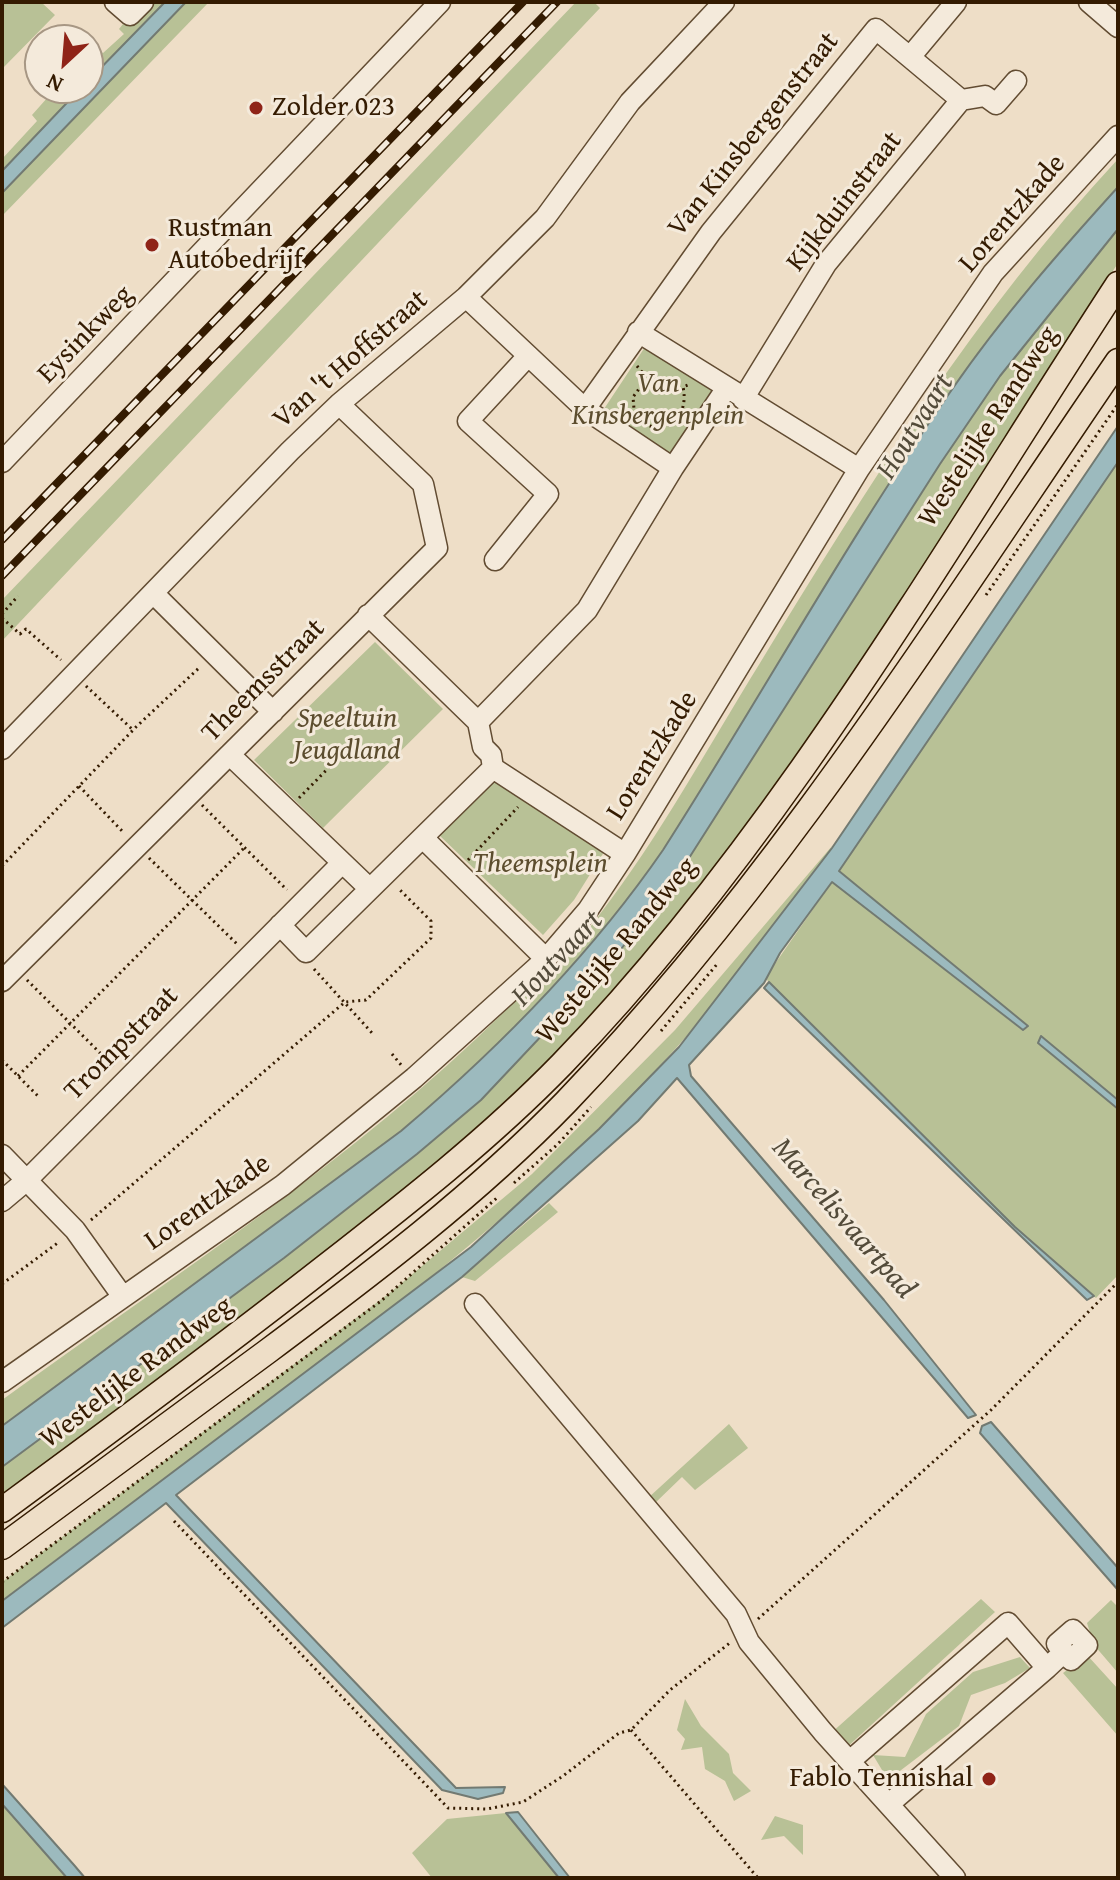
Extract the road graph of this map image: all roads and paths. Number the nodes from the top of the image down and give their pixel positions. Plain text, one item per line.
1 (440, 2) edge
2 (724, 2) edge
3 (956, 2) edge
4 (1089, 2) edge
5 (1118, 27) edge
6 (910, 57) junction
7 (1016, 81) dead end
8 (961, 100) junction
9 (1118, 136) edge
10 (1118, 284) edge
11 (466, 297) junction
12 (638, 332) junction
13 (624, 352) junction
14 (528, 356) junction
15 (1118, 361) edge
16 (708, 376) junction
17 (735, 394) junction
18 (339, 404) junction
19 (585, 409) junction
20 (644, 424) junction
21 (633, 442) junction
22 (2, 462) edge
23 (673, 468) junction
24 (859, 469) junction
25 (495, 560) dead end
26 (153, 593) junction
27 (18, 596) dead end
28 (368, 615) junction
29 (2, 616) edge
30 (214, 654) junction
31 (75, 673) junction
32 (273, 712) junction
33 (478, 722) junction
34 (133, 730) junction
35 (2, 749) edge
36 (347, 749) dead end
37 (230, 755) junction
38 (493, 768) junction
39 (79, 786) junction
40 (532, 793) junction
41 (190, 794) junction
42 (287, 810) junction
43 (423, 838) junction
44 (137, 846) junction
45 (244, 848) junction
46 (625, 854) junction
47 (342, 863) junction
48 (2, 866) edge
49 (457, 871) junction
50 (377, 882) junction
51 (192, 900) junction
52 (302, 903) junction
53 (280, 925) junction
54 (306, 952) junction
55 (249, 956) junction
56 (546, 959) junction
57 (8, 974) edge
58 (347, 1002) junction
59 (70, 1023) junction
60 (373, 1034) dead end
61 (2, 1060) edge
62 (18, 1076) junction
63 (126, 1079) junction
64 (38, 1096) dead end
65 (2, 1155) edge
66 (27, 1180) junction
67 (2, 1201) edge
68 (76, 1231) junction
69 (1118, 1282) edge
70 (2, 1284) edge
71 (123, 1297) junction
72 (475, 1304) dead end
73 (2, 1382) edge
74 (2, 1510) edge
75 (174, 1521) dead end
76 (2, 1547) edge
77 (744, 1631) junction
78 (1064, 1652) dead end
79 (1047, 1668) junction
80 (631, 1730) junction
81 (851, 1760) junction
82 (889, 1804) junction
83 (758, 1878) edge
84 (955, 1878) edge

1 - 22 street, Eysinkweg
2 - 11 street, Van 't Hoffstraat
3 - 6 street
4 - 5 street
6 - 8 street
6 - 12 street, Van Kinsbergenstraat
7 - 8 street
8 - 17 street, Kijkduinstraat
9 - 24 street, Lorentzkade
10 - 74 main road, Westelijke Randweg
11 - 14 street
11 - 18 street, Van 't Hoffstraat
12 - 13 street
12 - 16 street
13 - 19 street
13 - 20 path
14 - 19 street
14 - 25 street
15 - 76 main road, Westelijke Randweg
16 - 17 street
16 - 20 path
17 - 23 street
17 - 24 street
18 - 26 street, Van 't Hoffstraat
18 - 28 street, Theemsstraat
19 - 21 street
20 - 21 path
21 - 23 street
23 - 33 street
24 - 46 street, Lorentzkade
26 - 30 street
26 - 31 street, Van 't Hoffstraat
27 - 29 path
28 - 32 street, Theemsstraat
28 - 33 street
29 - 31 path
30 - 32 street
30 - 34 path
31 - 34 path
31 - 35 street, Van 't Hoffstraat
32 - 37 street, Theemsstraat
33 - 38 street
34 - 39 path
36 - 42 path
37 - 41 street, Theemsstraat
37 - 42 street
38 - 40 street
38 - 43 street
39 - 44 path
39 - 48 path
40 - 46 street
40 - 49 path
41 - 44 street, Theemsstraat
41 - 45 path
42 - 47 street
43 - 49 street
43 - 50 street
44 - 51 path
44 - 57 street, Theemsstraat
45 - 51 path
45 - 52 path
46 - 56 street, Lorentzkade
47 - 50 street
47 - 52 street, Trompstraat
49 - 56 street
50 - 54 street
50 - 58 path
51 - 55 path
51 - 59 path
52 - 53 street, Trompstraat
53 - 54 street
53 - 55 street, Trompstraat
54 - 58 path
55 - 63 street, Trompstraat
56 - 71 street, Lorentzkade
57 - 59 path
58 - 60 path
58 - 68 path
59 - 62 path
59 - 63 path
61 - 62 path
62 - 64 path
63 - 66 street, Trompstraat
65 - 66 street
66 - 67 street, Trompstraat
66 - 68 street
68 - 70 path
68 - 71 street
69 - 77 path
71 - 73 street, Lorentzkade
72 - 77 street
75 - 80 path
77 - 80 path
77 - 81 street
78 - 79 street
79 - 81 street
79 - 82 street
80 - 83 path
81 - 82 street
82 - 84 street

